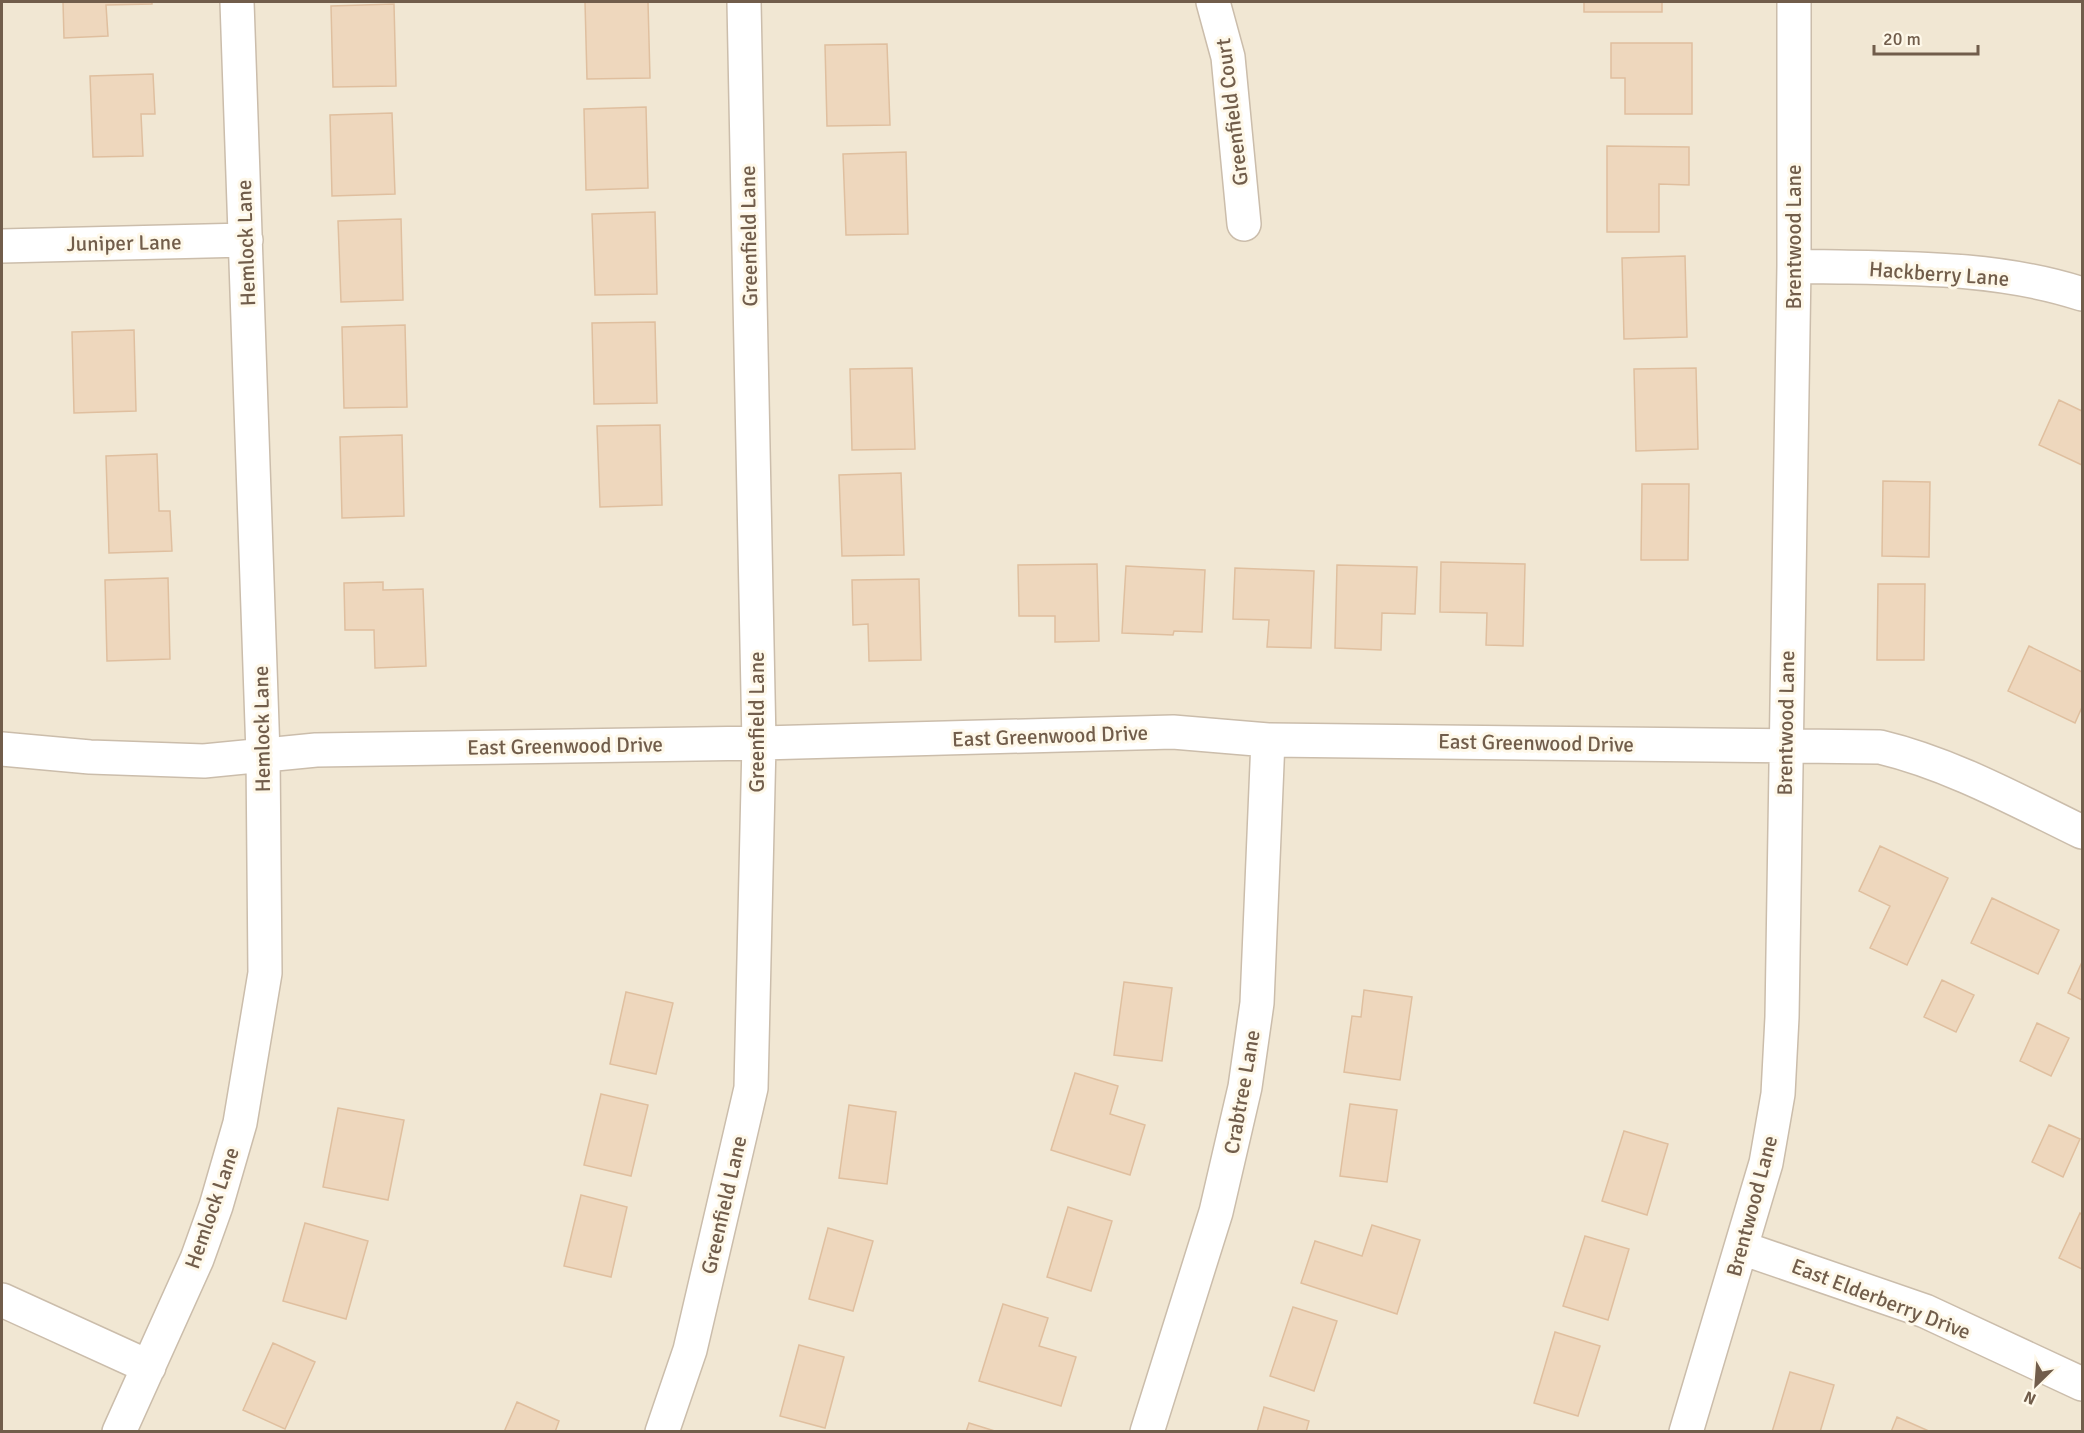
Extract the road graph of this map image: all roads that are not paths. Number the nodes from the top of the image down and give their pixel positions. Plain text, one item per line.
1 (237, 2) edge
2 (744, 2) edge
3 (1214, 2) edge
4 (1794, 2) edge
5 (1244, 224) dead end
6 (246, 240) junction
7 (2, 246) edge
8 (1794, 266) junction
9 (2082, 294) edge
10 (1268, 740) junction
11 (759, 743) junction
12 (1785, 745) junction
13 (2, 749) edge
14 (263, 754) junction
15 (2082, 832) edge
16 (1742, 1248) junction
17 (2, 1300) edge
18 (149, 1367) junction
19 (2082, 1384) edge
20 (119, 1431) edge
21 (662, 1431) edge
22 (1147, 1431) edge
23 (1686, 1431) edge

1 - 6 street, Hemlock Lane
2 - 11 street, Greenfield Lane
3 - 5 street, Greenfield Court
4 - 8 street, Brentwood Lane
6 - 7 street, Juniper Lane
6 - 14 street, Hemlock Lane
8 - 9 street, Hackberry Lane
8 - 12 street, Brentwood Lane
10 - 11 street, East Greenwood Drive
10 - 12 street, East Greenwood Drive
10 - 22 street, Crabtree Lane
11 - 14 street, East Greenwood Drive
11 - 21 street, Greenfield Lane
12 - 15 street, East Greenwood Drive
12 - 16 street, Brentwood Lane
13 - 14 street, East Greenwood Drive
14 - 18 street, Hemlock Lane
16 - 19 street, East Elderberry Drive
16 - 23 street, Brentwood Lane
17 - 18 street
18 - 20 street, Hemlock Lane

